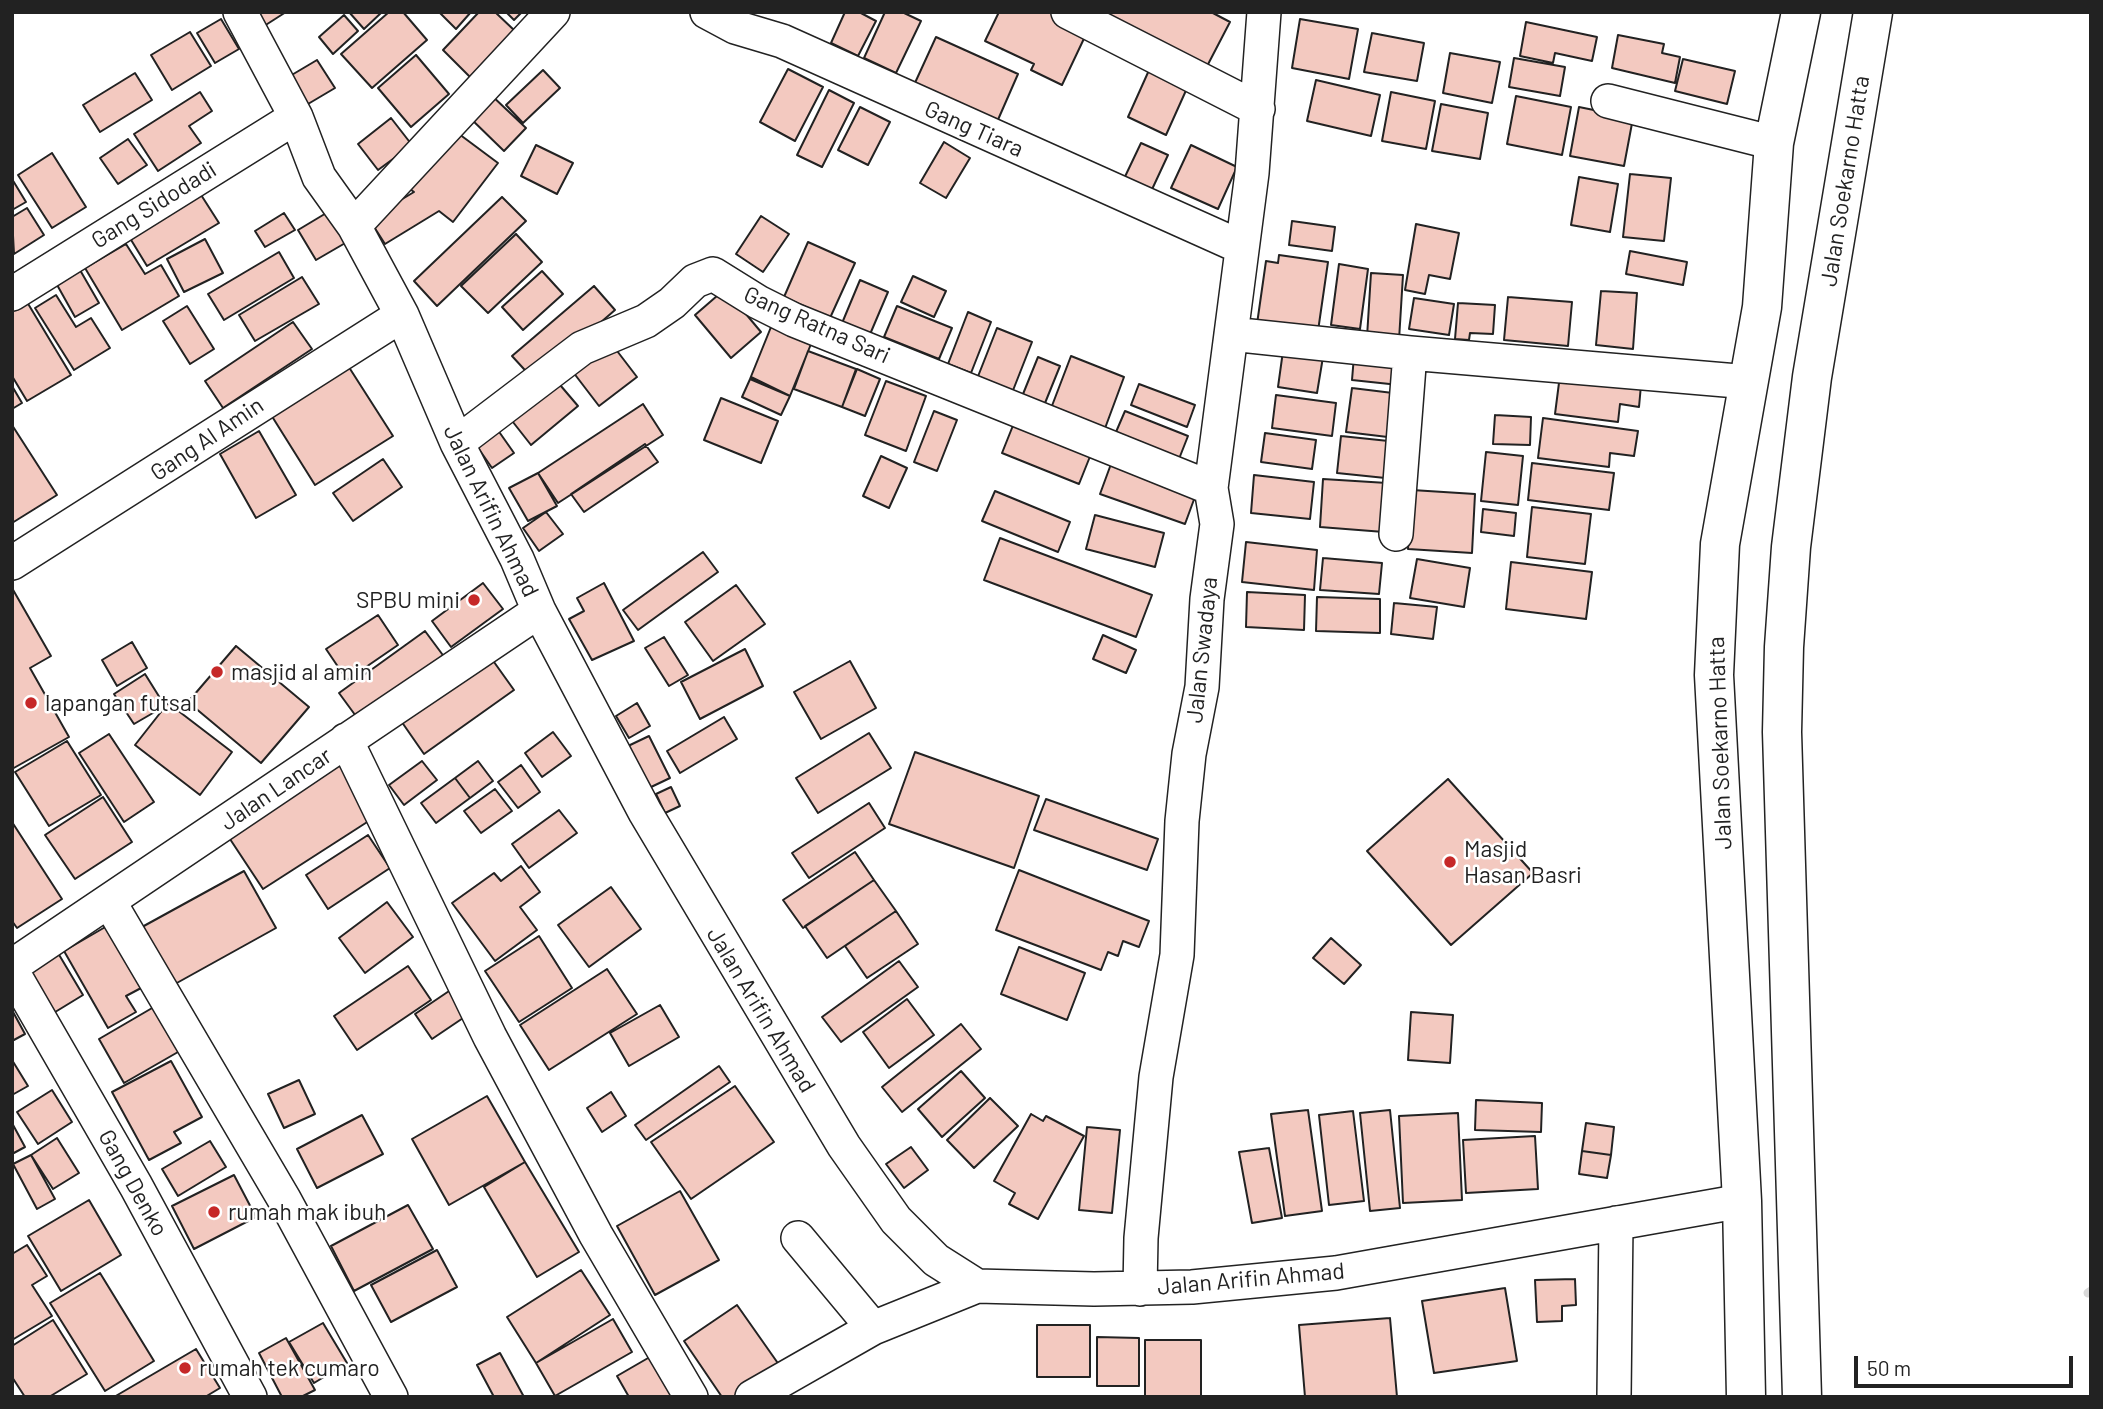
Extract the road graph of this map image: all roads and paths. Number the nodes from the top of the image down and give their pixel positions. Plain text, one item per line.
1 (240, 12) edge
2 (553, 12) edge
3 (707, 12) edge
4 (1068, 12) edge
5 (1264, 12) edge
6 (1801, 12) edge
7 (1873, 12) edge
8 (1608, 101) dead end
9 (1258, 109) junction
10 (296, 117) junction
11 (1774, 143) junction
12 (354, 226) junction
13 (1241, 247) junction
14 (12, 294) edge
15 (402, 315) junction
16 (1231, 334) junction
17 (1410, 353) junction
18 (1749, 382) junction
19 (457, 443) junction
20 (1211, 488) junction
21 (1396, 534) dead end
22 (12, 563) edge
23 (539, 611) junction
24 (346, 740) junction
25 (110, 903) junction
26 (12, 969) edge
27 (1742, 1201) junction
28 (1616, 1223) junction
29 (798, 1238) dead end
30 (977, 1286) junction
31 (1140, 1289) junction
32 (873, 1328) junction
33 (250, 1397) edge
34 (391, 1397) edge
35 (691, 1397) edge
36 (752, 1397) edge
37 (1614, 1397) edge
38 (1746, 1397) edge
39 (1802, 1397) edge

1 - 10 street, Jalan Arifin Ahmad
2 - 12 street
3 - 13 street, Gang Tiara
4 - 9 street
5 - 9 street, Jalan Swadaya
6 - 11 highway, Jalan Soekarno Hatta
7 - 39 highway, Jalan Soekarno Hatta
8 - 11 street
9 - 13 street, Jalan Swadaya
10 - 12 street, Jalan Arifin Ahmad
10 - 14 street, Gang Sidodadi
11 - 18 highway, Jalan Soekarno Hatta
12 - 15 street, Jalan Arifin Ahmad
13 - 16 street, Jalan Swadaya
15 - 19 street, Jalan Arifin Ahmad
15 - 22 street, Gang Al Amin
16 - 17 street
16 - 20 street, Jalan Swadaya
17 - 18 street
17 - 21 street
18 - 27 highway, Jalan Soekarno Hatta
19 - 20 street, Gang Ratna Sari
19 - 23 street, Jalan Arifin Ahmad
20 - 31 street, Jalan Swadaya
23 - 24 street, Jalan Lancar
23 - 30 street, Jalan Arifin Ahmad
24 - 25 street, Jalan Lancar
24 - 35 street
25 - 26 street, Jalan Lancar
25 - 34 street
26 - 33 street, Gang Denko
27 - 28 street, Jalan Arifin Ahmad
27 - 38 highway, Jalan Soekarno Hatta
28 - 31 street, Jalan Arifin Ahmad
28 - 37 street
29 - 32 street
30 - 31 street, Jalan Arifin Ahmad
30 - 32 street
32 - 36 street

